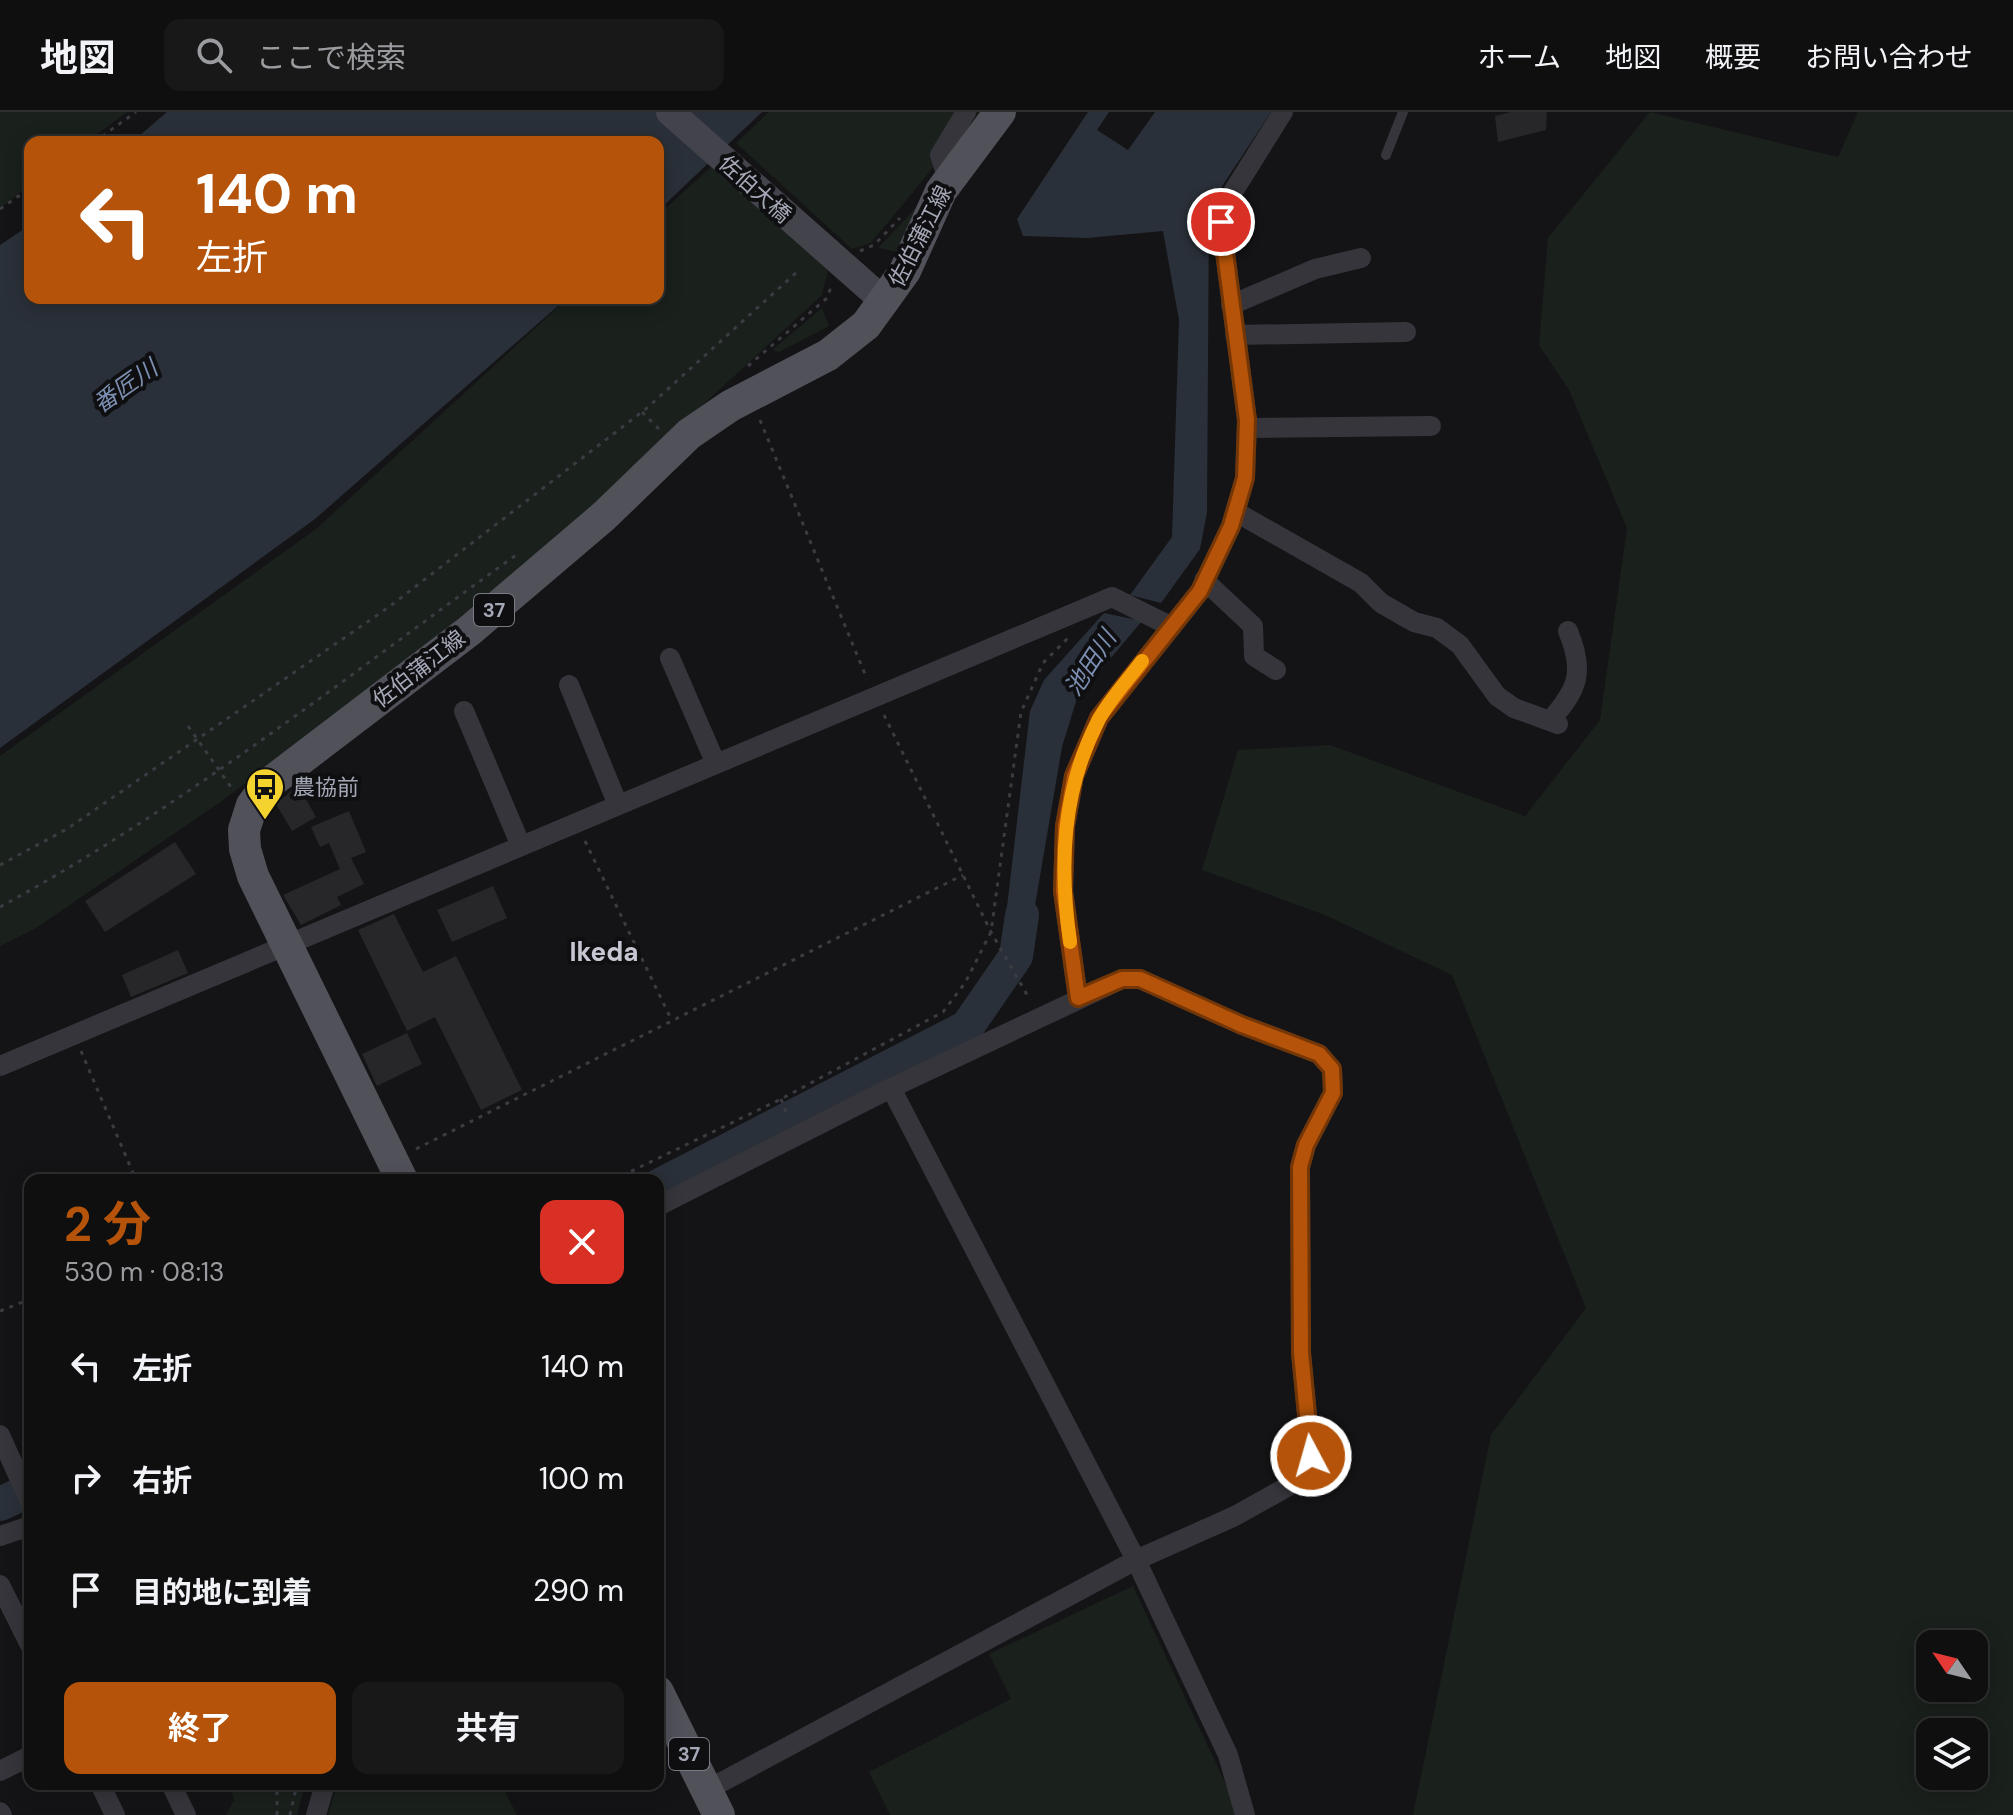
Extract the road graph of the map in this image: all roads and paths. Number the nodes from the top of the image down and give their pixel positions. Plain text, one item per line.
1 (136, 112) edge
2 (670, 112) edge
3 (966, 112) edge
4 (1000, 112) edge
5 (1283, 112) edge
6 (1403, 112) edge
7 (102, 136) edge
8 (1386, 155) dead end
9 (948, 180) junction
10 (24, 192) edge
11 (0, 209) edge
12 (1361, 258) dead end
13 (798, 271) dead end
14 (885, 302) junction
15 (1231, 305) junction
16 (1406, 332) dead end
17 (1235, 335) junction
18 (642, 412) junction
19 (747, 420) dead end
20 (1431, 426) dead end
21 (1247, 428) junction
22 (666, 437) dead end
23 (1236, 512) junction
24 (528, 546) dead end
25 (1204, 580) junction
26 (1172, 627) junction
27 (1568, 631) dead end
28 (1074, 632) dead end
29 (670, 658) dead end
30 (1276, 670) dead end
31 (569, 685) dead end
32 (875, 697) junction
33 (464, 711) dead end
34 (188, 726) dead end
35 (197, 739) junction
36 (716, 764) junction
37 (219, 770) junction
38 (239, 800) dead end
39 (618, 805) junction
40 (576, 823) junction
41 (521, 846) junction
42 (0, 865) edge
43 (963, 875) junction
44 (0, 907) edge
45 (991, 932) junction
46 (285, 945) junction
47 (1078, 998) junction
48 (1031, 1002) dead end
49 (672, 1021) junction
50 (74, 1035) junction
51 (0, 1066) edge
52 (891, 1088) junction
53 (397, 1171) edge
54 (133, 1174) edge
55 (625, 1174) edge
56 (664, 1203) edge
57 (24, 1301) edge
58 (0, 1311) edge
59 (0, 1435) edge
60 (24, 1490) edge
61 (24, 1528) edge
62 (0, 1536) edge
63 (1136, 1560) junction
64 (0, 1585) edge
65 (24, 1633) edge
66 (664, 1704) edge
67 (24, 1759) edge
68 (0, 1771) edge
69 (103, 1790) edge
70 (174, 1790) edge
71 (277, 1790) edge
72 (296, 1790) edge
73 (323, 1790) edge
74 (713, 1803) edge
75 (115, 1815) edge
76 (186, 1815) edge
77 (277, 1815) edge
78 (290, 1815) edge
79 (316, 1815) edge
80 (1245, 1815) edge

1 - 7 path
2 - 14 street, 佐伯大橋
3 - 9 street
4 - 9 main road, 佐伯蒲江線 / 37
5 - 15 street
6 - 8 lane
9 - 14 main road, 佐伯蒲江線 / 37
10 - 11 path
12 - 15 street
13 - 18 path
14 - 46 main road, 佐伯蒲江線 / 37
15 - 17 street
16 - 17 street
17 - 21 street
18 - 22 path
18 - 35 path
19 - 32 path
20 - 21 street
21 - 23 street
23 - 25 street
23 - 27 street
24 - 37 path
25 - 26 street
25 - 30 street
26 - 32 street
26 - 47 street
28 - 45 path
29 - 36 street
31 - 39 street
32 - 36 street
32 - 43 path
33 - 41 street
34 - 35 path
35 - 37 path
35 - 42 path
36 - 39 street
37 - 38 path
37 - 44 path
39 - 40 street
40 - 41 street
40 - 49 path
41 - 46 street
43 - 45 path
43 - 49 path
45 - 48 path
45 - 55 path
46 - 50 street
46 - 53 main road, 佐伯蒲江線 / 37
47 - 52 street
47 - 63 street
49 - 53 path
50 - 51 street
50 - 54 path
52 - 56 street
52 - 63 street
57 - 58 path
59 - 60 street
61 - 62 street
63 - 74 street
63 - 80 street
64 - 65 street
66 - 74 main road, 37
67 - 68 street
69 - 75 street
70 - 76 street
71 - 77 path
72 - 78 path
73 - 79 street

